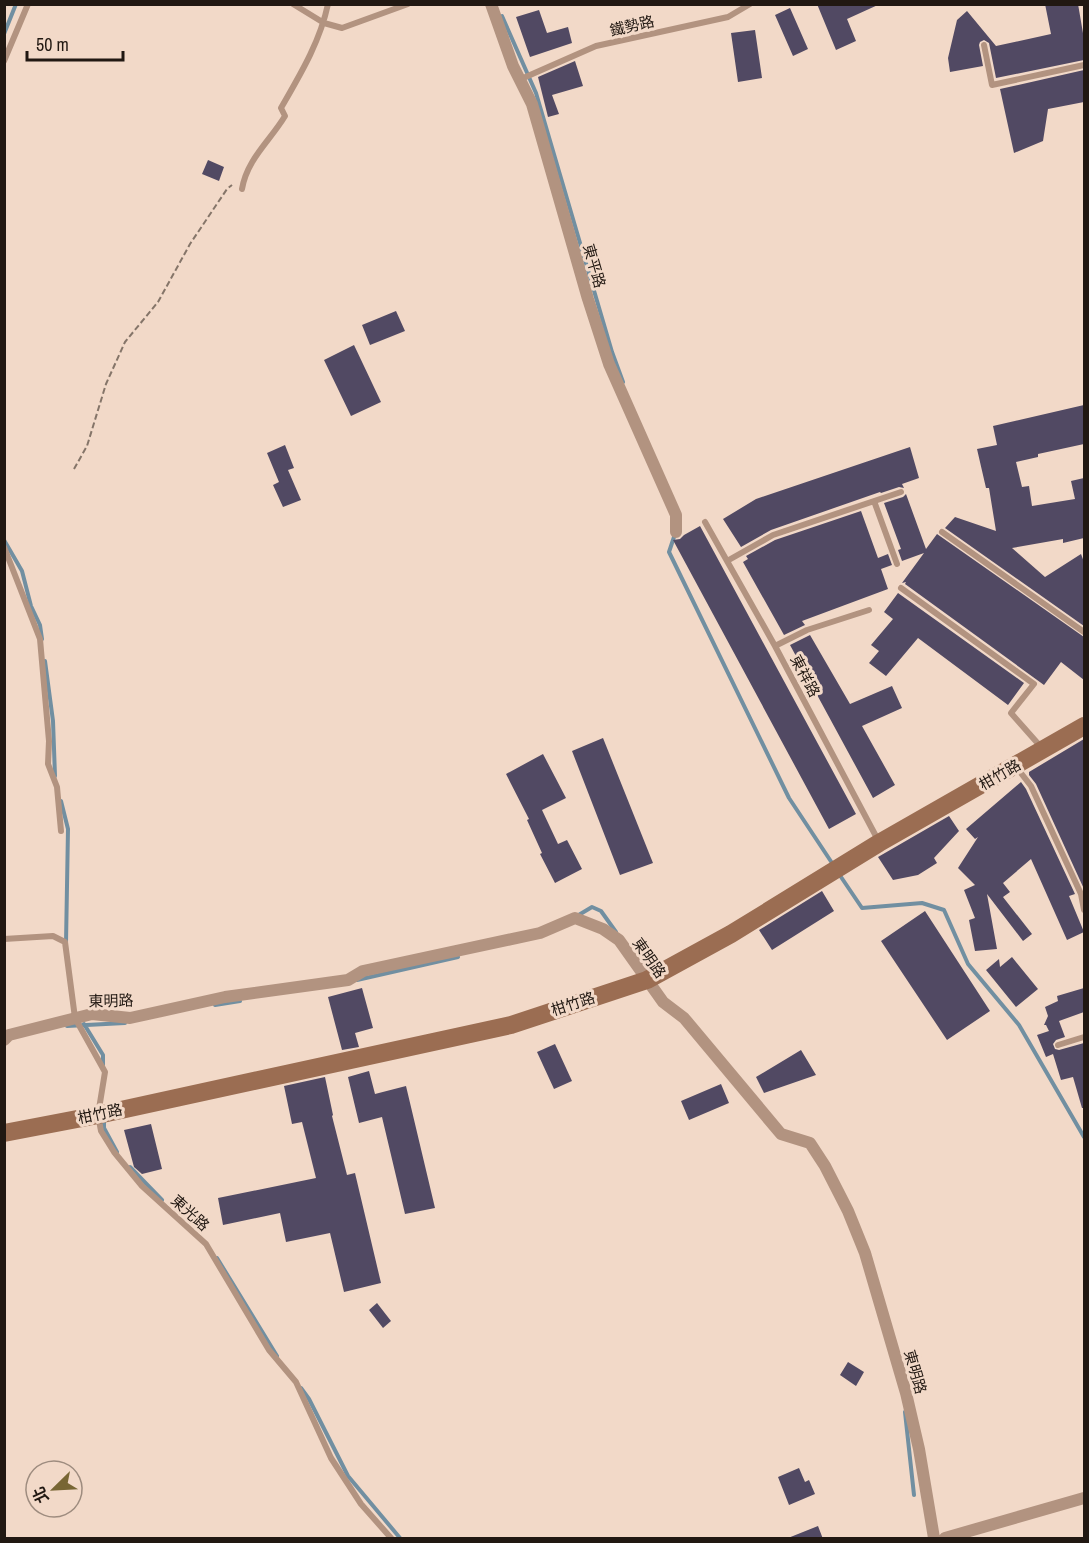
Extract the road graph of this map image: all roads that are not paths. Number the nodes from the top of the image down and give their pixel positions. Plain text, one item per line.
1 (28, 4) edge
2 (293, 4) edge
3 (328, 4) edge
4 (408, 4) edge
5 (491, 4) edge
6 (750, 4) edge
7 (324, 23) junction
8 (984, 45) dead end
9 (4, 61) edge
10 (1084, 65) edge
11 (521, 79) junction
12 (242, 189) dead end
13 (901, 492) dead end
14 (874, 501) junction
15 (705, 522) dead end
16 (676, 532) dead end
17 (942, 532) dead end
18 (4, 547) edge
19 (727, 561) junction
20 (897, 564) dead end
21 (901, 588) dead end
22 (869, 609) dead end
23 (1084, 632) edge
24 (775, 646) junction
25 (1084, 726) edge
26 (1044, 750) junction
27 (1016, 766) junction
28 (61, 831) dead end
29 (879, 843) junction
30 (1084, 910) edge
31 (4, 939) edge
32 (647, 980) junction
33 (75, 1018) junction
34 (1084, 1037) edge
35 (4, 1040) edge
36 (1058, 1045) dead end
37 (98, 1115) junction
38 (4, 1133) edge
39 (1084, 1498) edge
40 (391, 1539) edge
41 (934, 1539) edge
42 (945, 1539) edge

1 - 9 lane
2 - 7 lane
3 - 7 lane
4 - 7 lane
5 - 11 street, 東平路
6 - 11 lane, 鐵勢路
7 - 12 lane
8 - 10 lane
11 - 16 street, 東平路
13 - 14 lane
14 - 19 lane
14 - 20 lane
15 - 19 lane, 東祥路
17 - 23 lane
18 - 28 lane
19 - 24 lane, 東祥路
21 - 26 lane
22 - 24 lane
24 - 29 lane, 東祥路
25 - 26 street, 柑竹路
26 - 27 street, 柑竹路
27 - 29 street, 柑竹路
27 - 30 lane
29 - 32 street, 柑竹路
31 - 33 lane, 東光路
32 - 33 street, 東明路
32 - 37 street, 柑竹路
32 - 41 street, 東明路
33 - 35 street, 東明路
33 - 37 lane, 東光路
34 - 36 lane
37 - 38 street, 柑竹路
37 - 40 lane, 東光路
39 - 42 street

